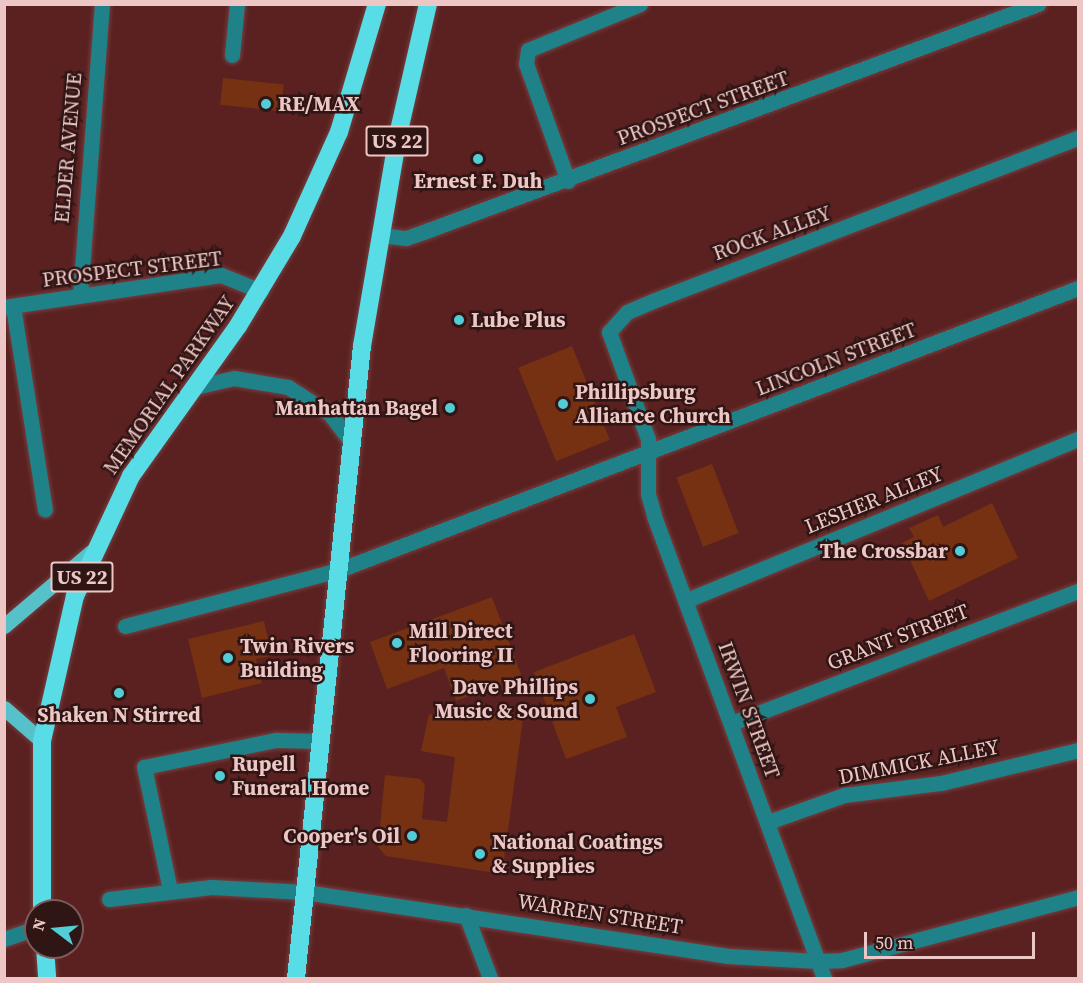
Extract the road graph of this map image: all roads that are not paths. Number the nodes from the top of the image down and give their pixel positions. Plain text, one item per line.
1 (102, 4) edge
2 (237, 4) edge
3 (377, 4) edge
4 (428, 4) edge
5 (640, 4) edge
6 (1038, 4) edge
7 (232, 55) dead end
8 (1078, 138) edge
9 (568, 181) junction
10 (380, 235) junction
11 (1078, 288) edge
12 (261, 291) junction
13 (80, 296) junction
14 (9, 306) edge
15 (191, 388) junction
16 (1078, 439) edge
17 (352, 443) junction
18 (648, 454) junction
19 (45, 510) dead end
20 (91, 552) junction
21 (339, 570) junction
22 (1078, 591) edge
23 (687, 600) junction
24 (4, 626) edge
25 (124, 626) dead end
26 (4, 708) edge
27 (732, 723) junction
28 (42, 741) junction
29 (320, 741) junction
30 (1078, 750) edge
31 (768, 822) junction
32 (170, 890) junction
33 (305, 892) junction
34 (1078, 897) edge
35 (42, 899) edge
36 (109, 899) dead end
37 (466, 915) junction
38 (24, 932) edge
39 (4, 939) edge
40 (46, 959) edge
41 (818, 961) junction
42 (47, 978) edge
43 (296, 978) edge
44 (490, 978) edge
45 (824, 978) edge

1 - 13 street, ELDER AVENUE
2 - 7 street
3 - 12 highway, MEMORIAL PARKWAY / US 22
4 - 10 highway, US 22
5 - 9 street
6 - 9 street, PROSPECT STREET
8 - 18 street, ROCK ALLEY
9 - 10 street, PROSPECT STREET
10 - 17 highway, US 22
11 - 18 street, LINCOLN STREET
12 - 13 street, PROSPECT STREET
12 - 15 highway, MEMORIAL PARKWAY / US 22
13 - 14 street, PROSPECT STREET
14 - 19 street
15 - 17 street
15 - 20 highway, MEMORIAL PARKWAY / US 22
16 - 23 street, LESHER ALLEY
17 - 21 highway, US 22
18 - 21 street, LINCOLN STREET
18 - 23 street, IRWIN STREET
20 - 24 main road
20 - 28 highway, MEMORIAL PARKWAY / US 22
21 - 25 street, LINCOLN STREET
21 - 29 highway, US 22
22 - 27 street, GRANT STREET
23 - 27 street, IRWIN STREET
26 - 28 main road
27 - 31 street, IRWIN STREET
28 - 35 highway, MEMORIAL PARKWAY / US 22
29 - 32 street
29 - 33 highway, US 22
30 - 31 street, DIMMICK ALLEY
31 - 41 street, IRWIN STREET
32 - 33 street, WARREN STREET
32 - 36 street, WARREN STREET
33 - 37 street, WARREN STREET
33 - 43 highway, US 22
34 - 41 street, WARREN STREET
37 - 41 street, WARREN STREET
37 - 44 street
38 - 39 street
40 - 42 highway
41 - 45 street, IRWIN STREET

